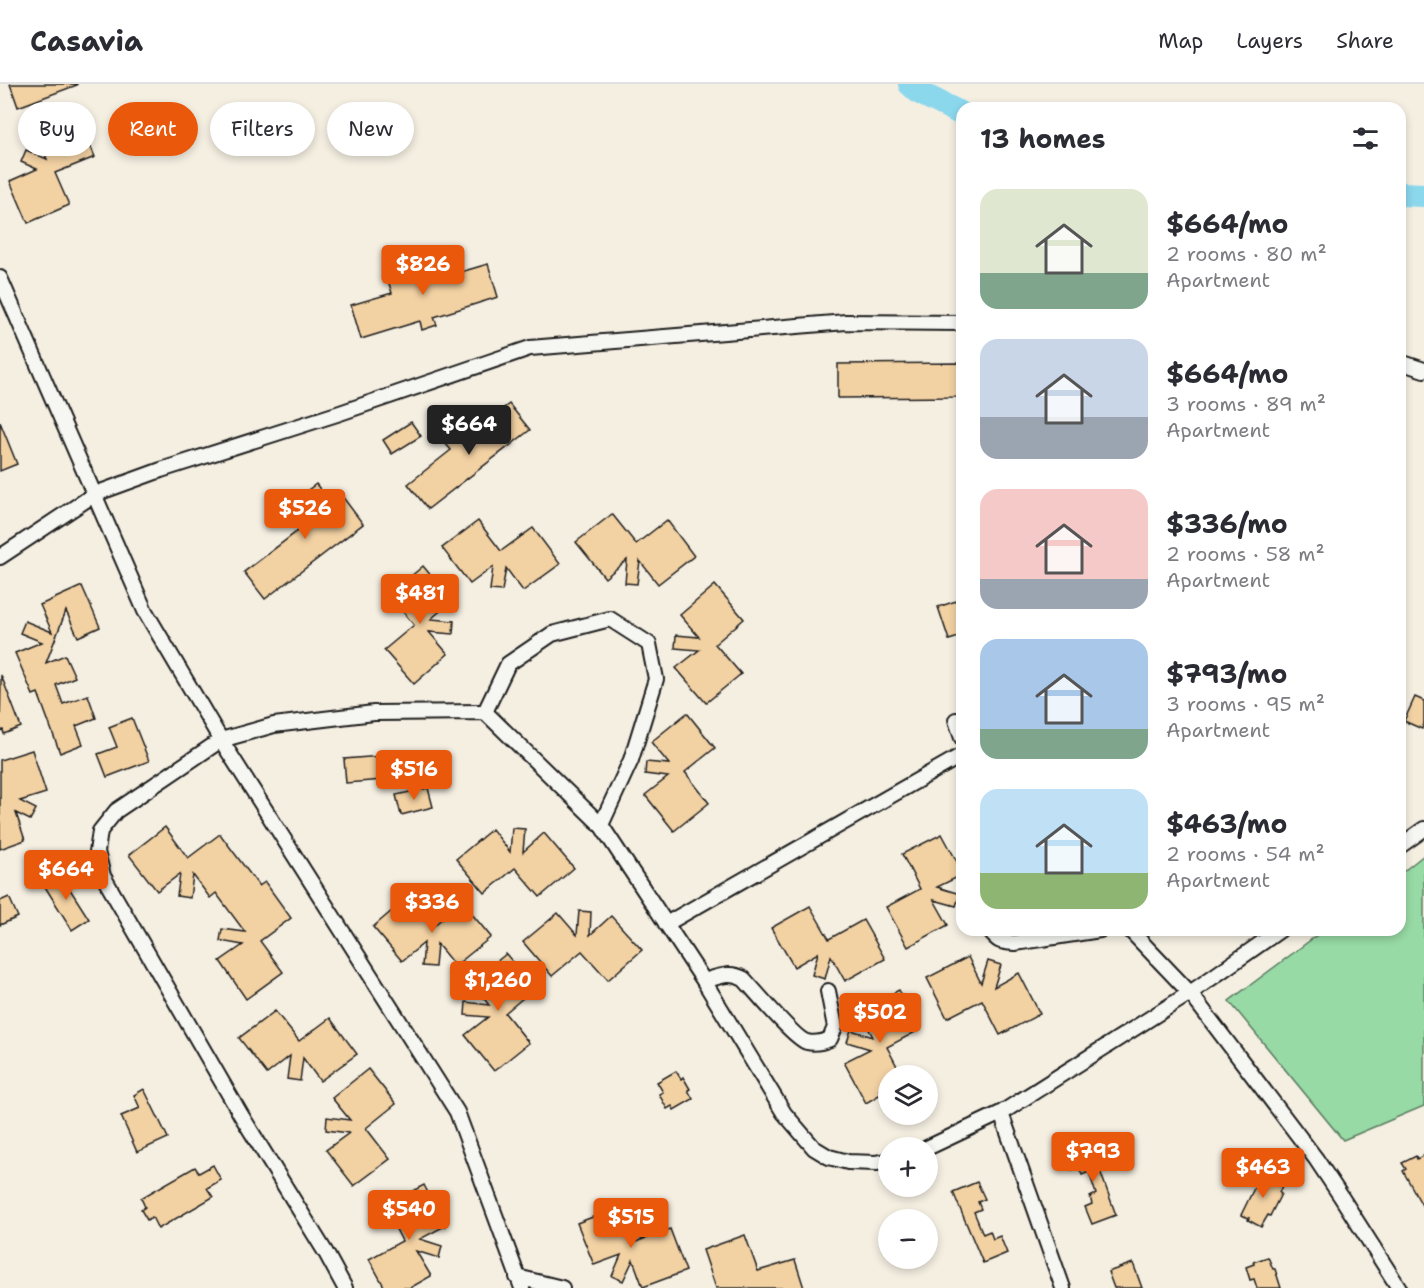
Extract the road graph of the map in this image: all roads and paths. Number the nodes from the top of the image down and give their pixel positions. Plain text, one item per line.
1 (0, 278) edge
2 (956, 323) edge
3 (1406, 364) edge
4 (1424, 370) edge
5 (95, 494) junction
6 (0, 557) edge
7 (485, 712) junction
8 (221, 740) junction
9 (956, 758) edge
10 (601, 825) junction
11 (1424, 829) edge
12 (1406, 842) edge
13 (666, 924) junction
14 (994, 936) edge
15 (1061, 936) edge
16 (1136, 936) edge
17 (1271, 936) edge
18 (704, 981) junction
19 (828, 990) dead end
20 (1190, 993) junction
21 (1001, 1113) junction
22 (938, 1143) edge
23 (878, 1163) edge
24 (520, 1282) edge
25 (345, 1288) edge
26 (562, 1288) edge
27 (1063, 1288) edge
28 (1399, 1288) edge

1 - 5 street
2 - 5 street
3 - 4 street
5 - 6 street
5 - 8 street
7 - 8 street
7 - 10 street
7 - 10 street
8 - 24 street
8 - 25 street
9 - 13 street
10 - 13 street
11 - 12 street
13 - 18 street
14 - 15 street
16 - 20 street
17 - 20 street
18 - 19 street
18 - 23 street
20 - 21 street
20 - 28 street
21 - 22 street
21 - 27 street
24 - 26 street

